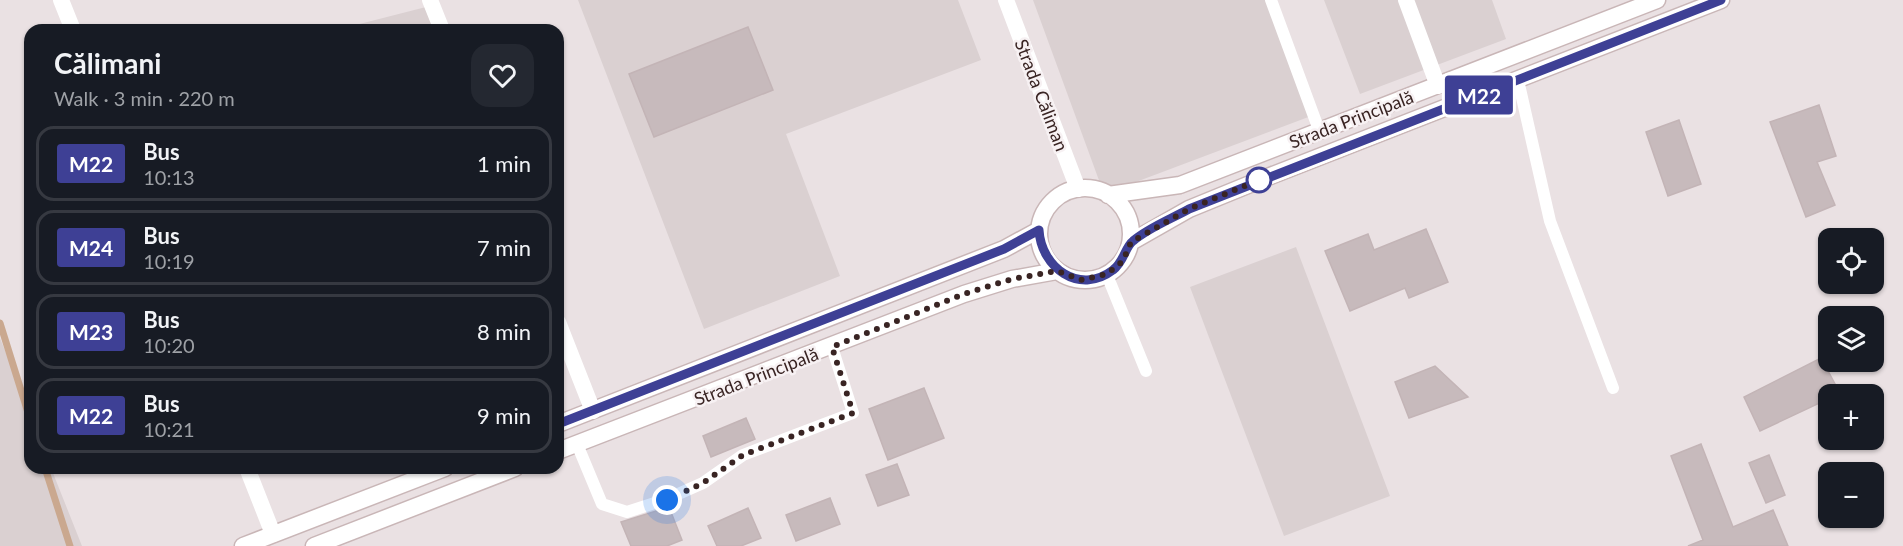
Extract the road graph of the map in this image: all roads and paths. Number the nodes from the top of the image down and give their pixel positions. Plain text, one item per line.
1 (61, 0) edge
2 (430, 0) edge
3 (1006, 0) edge
4 (1271, 0) edge
5 (1406, 0) edge
6 (1657, 0) edge
7 (1721, 0) edge
8 (71, 24) edge
9 (440, 24) edge
10 (1518, 80) junction
11 (1438, 86) junction
12 (1319, 130) junction
13 (1078, 189) junction
14 (1108, 195) junction
15 (1039, 230) junction
16 (1131, 242) junction
17 (1057, 271) junction
18 (1107, 274) junction
19 (564, 337) edge
20 (832, 347) junction
21 (1146, 371) dead end
22 (1613, 388) dead end
23 (593, 411) junction
24 (564, 422) edge
25 (577, 444) junction
26 (564, 449) edge
27 (249, 474) edge
28 (429, 474) edge
29 (500, 474) edge
30 (273, 534) junction
31 (243, 546) edge
32 (314, 546) edge

1 - 8 main road
2 - 9 main road
3 - 13 main road, Strada Căliman
4 - 12 lane
5 - 11 main road
6 - 11 main road, Strada Principală
7 - 10 main road, Strada Principală
10 - 16 main road, Strada Principală
10 - 22 lane
11 - 12 main road, Strada Principală
12 - 14 main road, Strada Principală
13 - 14 main road
13 - 15 main road
14 - 16 main road
15 - 17 main road
15 - 23 main road, Strada Principală
16 - 18 main road
17 - 18 main road
17 - 20 main road, Strada Principală
18 - 21 lane
19 - 23 main road
20 - 25 main road, Strada Principală
20 - 25 lane
23 - 24 main road, Strada Principală
25 - 26 main road, Strada Principală
27 - 30 main road
28 - 30 main road
29 - 32 main road
30 - 31 main road

